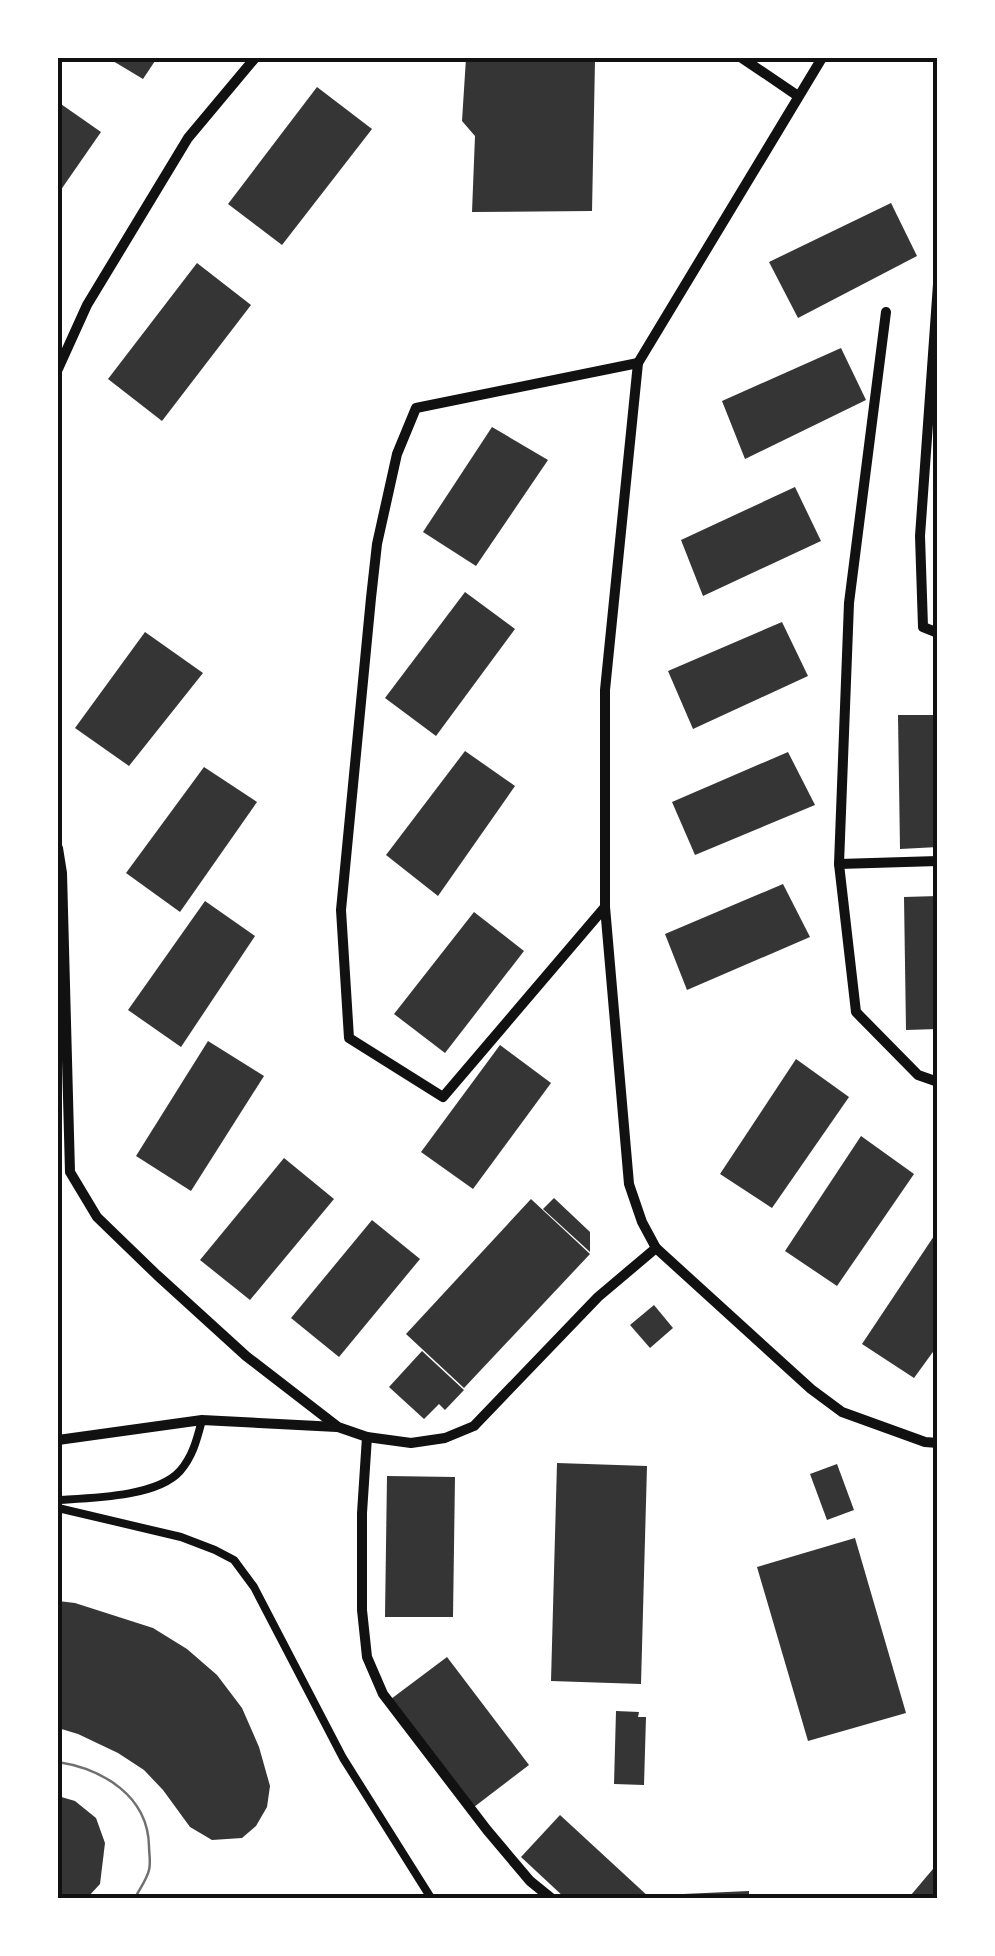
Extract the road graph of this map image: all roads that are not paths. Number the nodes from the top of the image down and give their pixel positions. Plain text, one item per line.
1 (255, 58) edge
2 (742, 58) edge
3 (822, 58) edge
4 (798, 96) junction
5 (938, 284) edge
6 (886, 312) dead end
7 (638, 363) junction
8 (58, 369) edge
9 (938, 633) edge
10 (58, 848) edge
11 (938, 861) edge
12 (839, 864) junction
13 (606, 907) junction
14 (938, 1082) edge
15 (64, 1174) edge
16 (656, 1248) junction
17 (202, 1420) junction
18 (338, 1427) junction
19 (368, 1436) junction
20 (58, 1440) edge
21 (938, 1443) edge
22 (58, 1500) edge
23 (58, 1508) edge
24 (431, 1898) edge
25 (551, 1898) edge

1 - 8 street
2 - 4 street
3 - 4 street
4 - 7 street
5 - 9 street
6 - 12 street
7 - 13 street
7 - 13 street
10 - 15 street
11 - 12 street
12 - 14 street
13 - 16 street
15 - 18 street
16 - 19 street
16 - 21 street
17 - 18 street
17 - 20 street
17 - 22 lane
18 - 19 street
19 - 25 street
23 - 24 lane

